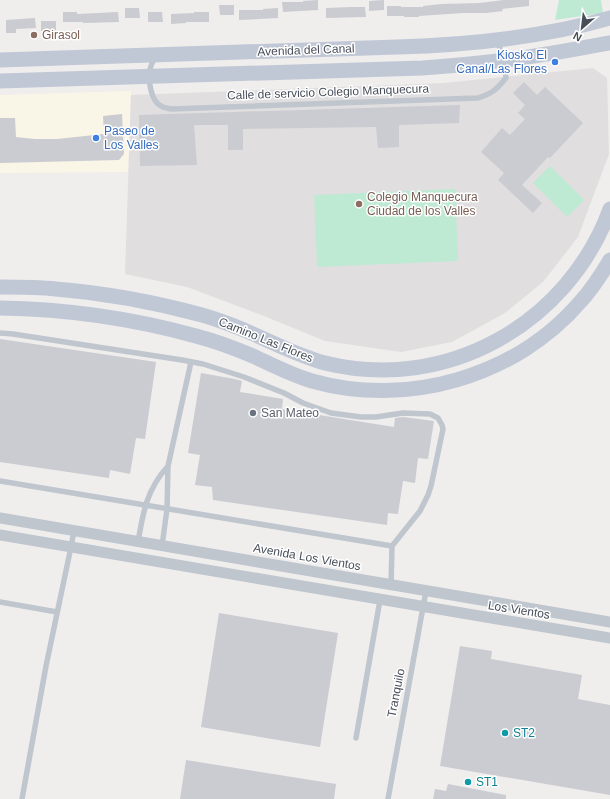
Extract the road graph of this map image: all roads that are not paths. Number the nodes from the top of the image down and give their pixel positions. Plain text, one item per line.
1 (610, 18) edge
2 (496, 40) junction
3 (610, 43) edge
4 (157, 55) junction
5 (0, 60) edge
6 (504, 60) junction
7 (149, 76) junction
8 (0, 81) edge
9 (610, 209) edge
10 (610, 260) edge
11 (0, 287) edge
12 (0, 308) edge
13 (0, 333) edge
14 (191, 362) junction
15 (168, 466) junction
16 (0, 481) edge
17 (145, 505) junction
18 (167, 509) junction
19 (0, 518) edge
20 (74, 531) junction
21 (0, 535) edge
22 (138, 542) junction
23 (162, 546) junction
24 (392, 546) junction
25 (71, 547) junction
26 (391, 585) junction
27 (426, 591) junction
28 (380, 600) junction
29 (0, 602) edge
30 (424, 607) junction
31 (57, 612) junction
32 (610, 622) edge
33 (610, 638) edge
34 (356, 738) dead end
35 (22, 799) edge
36 (388, 799) edge

1 - 2 street, Avenida del Canal
2 - 4 street, Avenida del Canal
2 - 6 lane, Calle de servicio Colegio Manquecura
3 - 6 street, Avenida del Canal
4 - 5 street, Avenida del Canal
4 - 7 lane
6 - 7 street, Avenida del Canal
6 - 7 lane, Calle de servicio Colegio Manquecura
7 - 8 street, Avenida del Canal
9 - 11 street, Camino Las Flores
10 - 12 street, Camino Las Flores
13 - 14 lane
14 - 15 lane
14 - 24 lane
15 - 17 lane
15 - 18 lane
16 - 17 lane
17 - 18 lane
17 - 22 lane
18 - 23 lane
18 - 24 lane
19 - 20 street, Avenida Los Vientos
20 - 22 street, Avenida Los Vientos
20 - 25 lane
21 - 25 street
22 - 23 street, Avenida Los Vientos
23 - 26 street, Avenida Los Vientos
24 - 26 lane
25 - 28 street
25 - 31 lane
26 - 27 street, Avenida Los Vientos
27 - 30 lane, Tranquilo
27 - 32 street, Avenida Los Vientos
28 - 30 street
28 - 34 lane
29 - 31 lane
30 - 33 street, Los Vientos
30 - 36 lane, Tranquilo
31 - 35 lane

